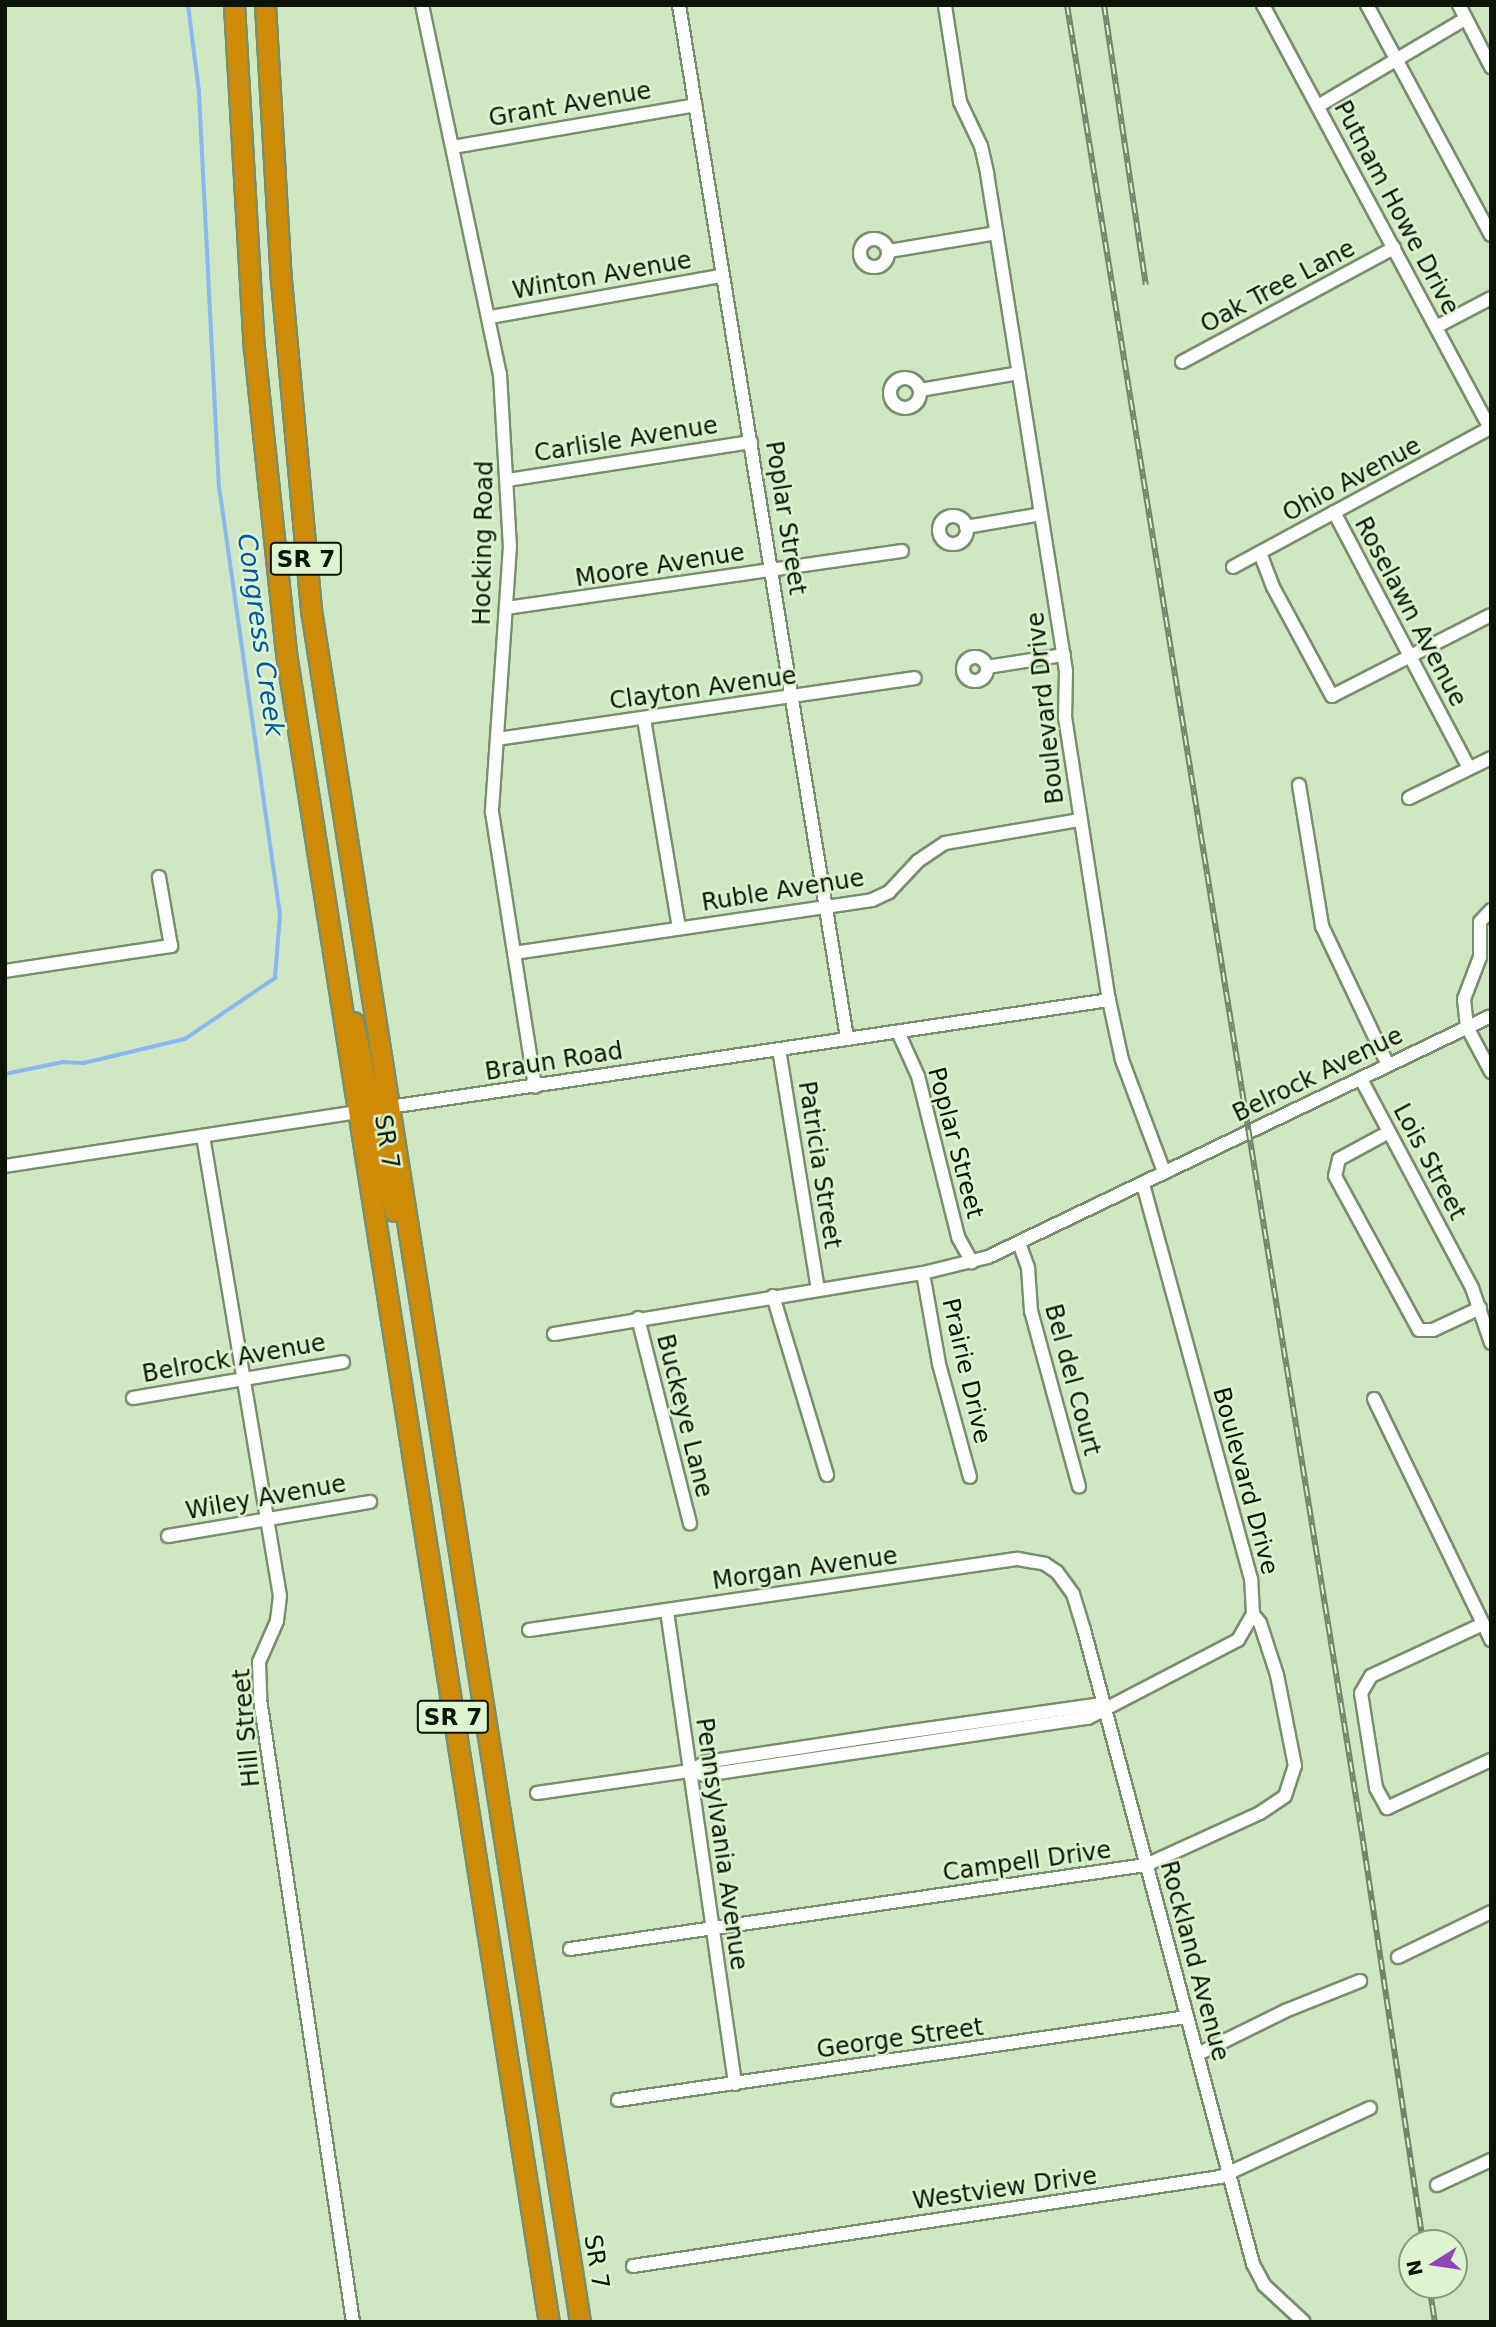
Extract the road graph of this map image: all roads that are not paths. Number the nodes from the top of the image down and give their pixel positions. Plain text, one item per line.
1 (233, 5) edge
2 (265, 5) edge
3 (422, 5) edge
4 (678, 5) edge
5 (944, 5) edge
6 (1263, 5) edge
7 (1367, 5) edge
8 (1458, 5) edge
9 (1465, 19) junction
10 (1395, 60) junction
11 (1491, 66) edge
12 (695, 105) junction
13 (1318, 107) junction
14 (453, 146) junction
15 (996, 233) junction
16 (1491, 235) edge
17 (1394, 248) junction
18 (889, 251) dead end
19 (721, 276) junction
20 (1491, 298) edge
21 (490, 317) junction
22 (1436, 327) junction
23 (1182, 362) dead end
24 (1019, 373) junction
25 (920, 390) dead end
26 (1490, 429) edge
27 (751, 442) junction
28 (508, 480) junction
29 (1334, 512) junction
30 (1041, 513) junction
31 (966, 527) dead end
32 (902, 551) dead end
33 (1260, 553) junction
34 (1233, 567) dead end
35 (772, 571) junction
36 (506, 608) junction
37 (1491, 614) edge
38 (1064, 656) junction
39 (1410, 657) junction
40 (987, 667) dead end
41 (915, 678) dead end
42 (792, 697) junction
43 (644, 719) junction
44 (497, 739) junction
45 (1491, 758) edge
46 (1469, 768) junction
47 (1299, 785) dead end
48 (1409, 798) dead end
49 (1080, 820) junction
50 (159, 877) dead end
51 (825, 908) junction
52 (1491, 910) edge
53 (1487, 927) edge
54 (679, 928) junction
55 (514, 953) junction
56 (5, 971) edge
57 (1109, 1000) junction
58 (1491, 1016) edge
59 (1467, 1027) junction
60 (899, 1034) junction
61 (847, 1038) junction
62 (779, 1049) junction
63 (1388, 1065) junction
64 (1491, 1072) edge
65 (1361, 1079) junction
66 (535, 1087) junction
67 (372, 1110) junction
68 (1389, 1132) junction
69 (202, 1136) junction
70 (5, 1166) edge
71 (1164, 1172) junction
72 (1143, 1183) junction
73 (1019, 1243) junction
74 (972, 1262) junction
75 (923, 1273) junction
76 (818, 1289) junction
77 (773, 1296) junction
78 (1480, 1308) junction
79 (638, 1318) junction
80 (554, 1334) dead end
81 (1491, 1343) edge
82 (342, 1362) dead end
83 (245, 1377) junction
84 (133, 1398) dead end
85 (1374, 1399) dead end
86 (827, 1475) dead end
87 (970, 1477) dead end
88 (1079, 1487) dead end
89 (370, 1502) dead end
90 (267, 1519) junction
91 (690, 1524) dead end
92 (168, 1536) dead end
93 (1073, 1594) joint
94 (667, 1611) junction
95 (1253, 1614) junction
96 (1483, 1624) junction
97 (529, 1630) dead end
98 (1491, 1640) edge
99 (1104, 1709) junction
100 (1491, 1760) edge
101 (690, 1771) junction
102 (537, 1793) dead end
103 (1146, 1865) junction
104 (1491, 1912) edge
105 (712, 1930) junction
106 (570, 1949) dead end
107 (1398, 1957) dead end
108 (1360, 1981) dead end
109 (1188, 2017) junction
110 (1198, 2054) junction
111 (735, 2084) junction
112 (618, 2100) dead end
113 (1370, 2108) dead end
114 (1491, 2160) edge
115 (1230, 2173) junction
116 (1437, 2185) dead end
117 (633, 2266) dead end
118 (353, 2322) edge
119 (550, 2322) edge
120 (580, 2322) edge
121 (1304, 2322) edge

1 - 67 highway, SR 7 / SR 7
2 - 67 highway, SR 7 / SR 7
3 - 14 street, Hocking Road
4 - 12 street, Poplar Street
5 - 15 street, Boulevard Drive
6 - 13 street, Putnam Howe Drive
7 - 10 street
8 - 9 street
9 - 10 street
9 - 11 street
10 - 13 street
10 - 16 street
12 - 14 street, Grant Avenue
12 - 19 street, Poplar Street
13 - 17 street, Putnam Howe Drive
14 - 21 street, Hocking Road
15 - 18 street
15 - 24 street, Boulevard Drive
17 - 22 street, Putnam Howe Drive
17 - 23 street, Oak Tree Lane
19 - 21 street, Winton Avenue
19 - 27 street, Poplar Street
20 - 22 street
21 - 28 street, Hocking Road
22 - 26 street, Putnam Howe Drive
24 - 25 street
24 - 30 street, Boulevard Drive
26 - 29 street, Ohio Avenue
27 - 28 street, Carlisle Avenue
27 - 35 street, Poplar Street
28 - 36 street, Hocking Road
29 - 33 street, Ohio Avenue
29 - 39 street, Roselawn Avenue
30 - 31 street
30 - 38 street, Boulevard Drive
32 - 35 street, Moore Avenue
33 - 34 street, Ohio Avenue
33 - 39 street
35 - 36 street, Moore Avenue
35 - 42 street, Poplar Street
36 - 44 street, Hocking Road
37 - 39 street
38 - 40 street
38 - 49 street, Boulevard Drive
39 - 46 street, Roselawn Avenue
41 - 42 street, Clayton Avenue
42 - 43 street, Clayton Avenue
42 - 51 street, Poplar Street
43 - 44 street, Clayton Avenue
43 - 54 street
44 - 55 street, Hocking Road
45 - 46 street
46 - 48 street
47 - 63 street
49 - 51 street, Ruble Avenue
49 - 57 street, Boulevard Drive
50 - 56 street
51 - 54 street, Ruble Avenue
51 - 61 street, Poplar Street
52 - 53 street
53 - 59 street
54 - 55 street, Ruble Avenue
55 - 66 street, Hocking Road
57 - 60 street, Braun Road
57 - 71 street, Boulevard Drive
58 - 59 street, Belrock Avenue
59 - 63 street, Belrock Avenue
59 - 64 street
60 - 61 street, Braun Road
60 - 74 street, Poplar Street
61 - 62 street, Braun Road
62 - 66 street, Braun Road
62 - 76 street, Patricia Street
63 - 65 street, Belrock Avenue
65 - 68 street, Lois Street
65 - 71 street, Belrock Avenue
66 - 67 street, Braun Road
67 - 69 street, Braun Road
67 - 119 highway, SR 7 / SR 7
67 - 120 highway, SR 7 / SR 7
68 - 78 street, Lois Street
68 - 78 street
69 - 70 street, Braun Road
69 - 83 street, Hill Street
71 - 72 street, Belrock Avenue
72 - 73 street
72 - 95 street, Boulevard Drive
73 - 74 street
73 - 88 street, Bel del Court
74 - 75 street
75 - 76 street
75 - 87 street, Prairie Drive
76 - 77 street
77 - 79 street
77 - 86 street
78 - 81 street, Lois Street
79 - 80 street
79 - 91 street, Buckeye Lane
82 - 83 street, Belrock Avenue
83 - 84 street, Belrock Avenue
83 - 90 street, Hill Street
85 - 96 street
89 - 90 street, Wiley Avenue
90 - 92 street, Wiley Avenue
90 - 118 street, Hill Street
93 - 94 street, Morgan Avenue
93 - 99 street, Rockland Avenue
94 - 97 street, Morgan Avenue
94 - 101 street, Pennsylvania Avenue
95 - 99 street, Boulevard Drive
95 - 103 street, Campell Drive
96 - 98 street
96 - 100 street
99 - 101 street, Boulevard Drive
99 - 103 street, Rockland Avenue
101 - 102 street, Boulevard Drive
101 - 105 street, Pennsylvania Avenue
103 - 105 street, Campell Drive
103 - 109 street, Rockland Avenue
104 - 107 street
105 - 106 street, Campell Drive
105 - 111 street, Pennsylvania Avenue
108 - 110 street
109 - 110 street, Rockland Avenue
109 - 111 street, George Street
110 - 115 street, Rockland Avenue
111 - 112 street, George Street
113 - 115 street, Westview Drive
114 - 116 street
115 - 117 street, Westview Drive
115 - 121 street, Rockland Avenue

